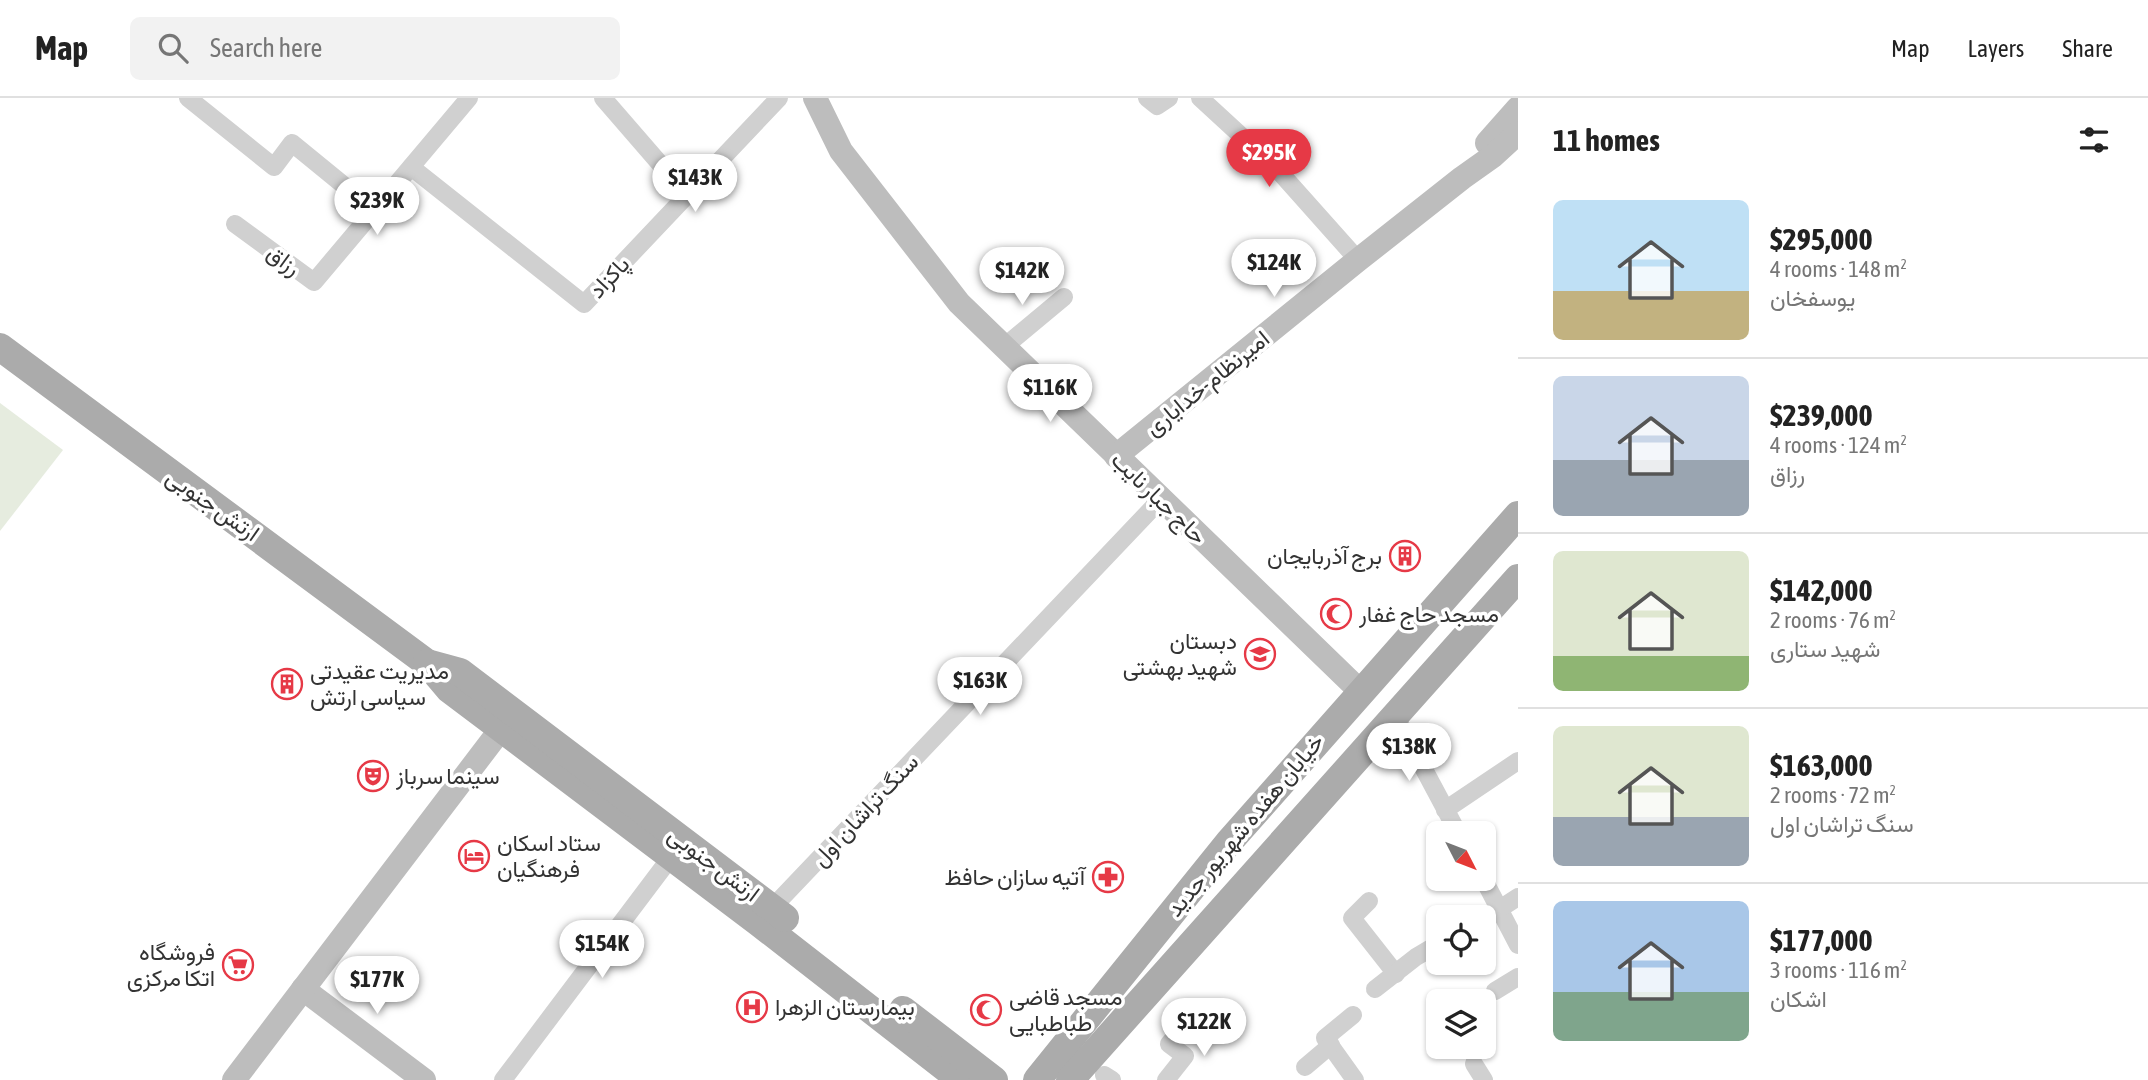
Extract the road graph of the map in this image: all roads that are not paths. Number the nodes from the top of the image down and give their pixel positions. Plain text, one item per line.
1 (188, 98) edge
2 (469, 98) edge
3 (603, 98) edge
4 (779, 98) edge
5 (815, 98) edge
6 (1147, 98) edge
7 (1169, 98) edge
8 (1200, 98) edge
9 (1518, 108) edge
10 (1518, 133) edge
11 (411, 167) junction
12 (1462, 178) junction
13 (687, 195) junction
14 (374, 210) junction
15 (235, 224) dead end
16 (1358, 260) junction
17 (1064, 297) dead end
18 (0, 347) edge
19 (1004, 347) junction
20 (1116, 456) junction
21 (1161, 499) junction
22 (1518, 515) edge
23 (1518, 578) edge
24 (427, 663) junction
25 (1360, 691) junction
26 (1395, 715) junction
27 (502, 729) junction
28 (1518, 761) edge
29 (1446, 810) junction
30 (1452, 821) edge
31 (1228, 842) junction
32 (671, 857) junction
33 (1256, 870) junction
34 (1518, 897) edge
35 (1369, 901) dead end
36 (772, 908) junction
37 (1496, 911) edge
38 (1496, 919) edge
39 (1518, 945) edge
40 (1426, 951) edge
41 (1396, 974) junction
42 (1518, 976) edge
43 (303, 989) junction
44 (1375, 989) dead end
45 (1496, 990) edge
46 (1195, 1012) dead end
47 (1353, 1015) dead end
48 (1331, 1045) junction
49 (1474, 1064) dead end
50 (1304, 1067) dead end
51 (234, 1080) edge
52 (424, 1080) edge
53 (503, 1080) edge
54 (961, 1080) edge
55 (994, 1080) edge
56 (1037, 1080) edge
57 (1070, 1080) edge
58 (1166, 1080) edge
59 (1355, 1080) edge
60 (1485, 1080) edge

1 - 14 street
2 - 11 street, رزاق
3 - 13 street
4 - 13 street, پاکزاد
5 - 19 street, حاج جبار نایب
6 - 7 street
8 - 16 street
9 - 12 street
10 - 12 street
11 - 13 street, پاکزاد
11 - 14 street, رزاق
12 - 16 street, امیرنظام-خدایاری
14 - 15 street, رزاق
16 - 20 street, امیرنظام-خدایاری
17 - 19 street
18 - 24 main road, ارتش جنوبی
19 - 20 street, حاج جبار نایب
20 - 21 street, حاج جبار نایب
21 - 25 street, حاج جبار نایب
21 - 36 street, سنگ تراشان اول
22 - 25 main road, خیابان هفده شهریور جدید
23 - 26 main road, خیابان هفده شهریور جدید
24 - 27 main road, ارتش جنوبی
24 - 36 main road, ارتش جنوبی
25 - 31 main road, خیابان هفده شهریور جدید
26 - 29 street
26 - 33 main road, خیابان هفده شهریور جدید
27 - 32 main road, ارتش جنوبی
27 - 43 street
28 - 29 street
29 - 30 street
31 - 33 main road
31 - 56 main road, خیابان هفده شهریور جدید
32 - 53 street
32 - 54 main road, ارتش جنوبی
33 - 57 main road, خیابان هفده شهریور جدید
34 - 37 street
35 - 41 street
36 - 55 main road, ارتش جنوبی
38 - 39 street
40 - 41 street
41 - 44 street
42 - 45 street
43 - 51 street
43 - 52 street
46 - 58 street
47 - 48 street
48 - 50 street
48 - 59 street
49 - 60 street

